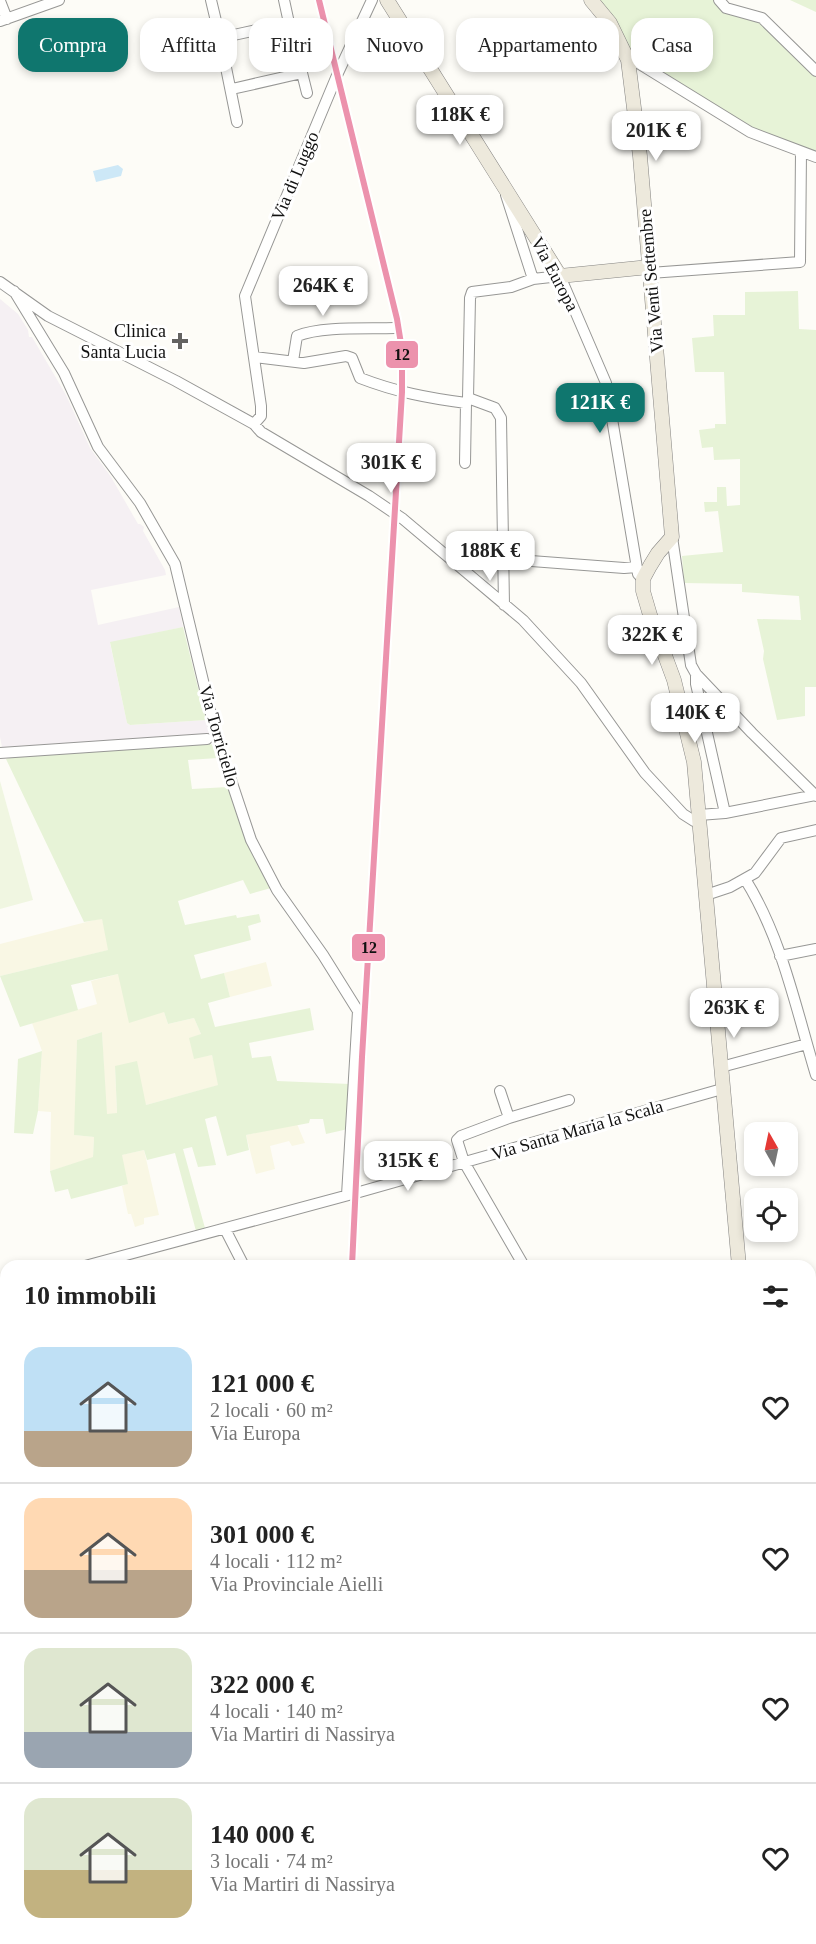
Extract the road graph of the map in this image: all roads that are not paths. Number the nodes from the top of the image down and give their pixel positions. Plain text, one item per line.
1 (59, 0) edge
2 (211, 0) edge
3 (284, 0) edge
4 (372, 0) edge
5 (387, 0) edge
6 (591, 0) edge
7 (719, 0) edge
8 (0, 1) edge
9 (215, 18) edge
10 (288, 18) edge
11 (3, 20) edge
12 (627, 58) junction
13 (816, 71) edge
14 (228, 72) edge
15 (302, 73) joint
16 (232, 89) junction
17 (307, 93) dead end
18 (237, 122) dead end
19 (801, 152) junction
20 (816, 158) edge
21 (502, 183) junction
22 (650, 270) junction
23 (560, 276) junction
24 (533, 279) junction
25 (0, 282) edge
26 (14, 291) junction
27 (395, 328) dead end
28 (254, 357) junction
29 (292, 361) junction
30 (467, 400) junction
31 (254, 424) junction
32 (465, 463) dead end
33 (672, 537) junction
34 (505, 559) junction
35 (640, 573) junction
36 (504, 605) junction
37 (696, 674) junction
38 (207, 739) dead end
39 (0, 753) edge
40 (816, 795) edge
41 (725, 813) junction
42 (699, 818) junction
43 (816, 830) edge
44 (745, 879) junction
45 (706, 895) junction
46 (816, 949) edge
47 (780, 956) junction
48 (807, 1044) junction
49 (721, 1067) junction
50 (816, 1075) edge
51 (722, 1089) junction
52 (500, 1091) dead end
53 (569, 1100) dead end
54 (509, 1118) junction
55 (464, 1162) junction
56 (347, 1195) junction
57 (225, 1229) junction
58 (109, 1260) edge
59 (241, 1260) edge
60 (521, 1260) edge
61 (738, 1260) edge

1 - 11 street
2 - 9 street
3 - 10 street
4 - 28 street, Via di Luggo
5 - 21 main road, Via Europa
6 - 12 main road, Via Venti Settembre
7 - 13 street
8 - 11 street
12 - 19 street
12 - 22 main road, Via Venti Settembre
14 - 16 street
15 - 16 street
15 - 17 street
16 - 18 street
19 - 20 street
19 - 22 street
21 - 23 main road, Via Europa
21 - 24 street
22 - 23 main road
22 - 33 main road, Via Venti Settembre
23 - 24 street
23 - 35 street, Via Europa
24 - 30 street
25 - 26 street
26 - 31 street
26 - 56 street, Via Torriciello
27 - 29 street
28 - 29 street
28 - 31 street, Via di Luggo
29 - 30 street
30 - 32 street
30 - 34 street
31 - 36 street
33 - 35 main road
33 - 37 street
34 - 35 street
34 - 36 street
35 - 42 main road
36 - 42 street
37 - 40 street
37 - 41 street
38 - 39 street, Via Torriciello
40 - 41 street
41 - 42 street
42 - 45 main road
43 - 44 street
44 - 45 street
44 - 47 street
45 - 49 main road
46 - 47 street
47 - 48 street
48 - 49 street
48 - 50 street
49 - 51 main road
51 - 55 street, Via Santa Maria la Scala
51 - 61 main road
52 - 54 street
53 - 54 street
54 - 55 street
55 - 56 street, Via Santa Maria la Scala
55 - 60 street
56 - 57 street, Via Santa Maria la Scala
57 - 58 street, Via Santa Maria la Scala
57 - 59 street

